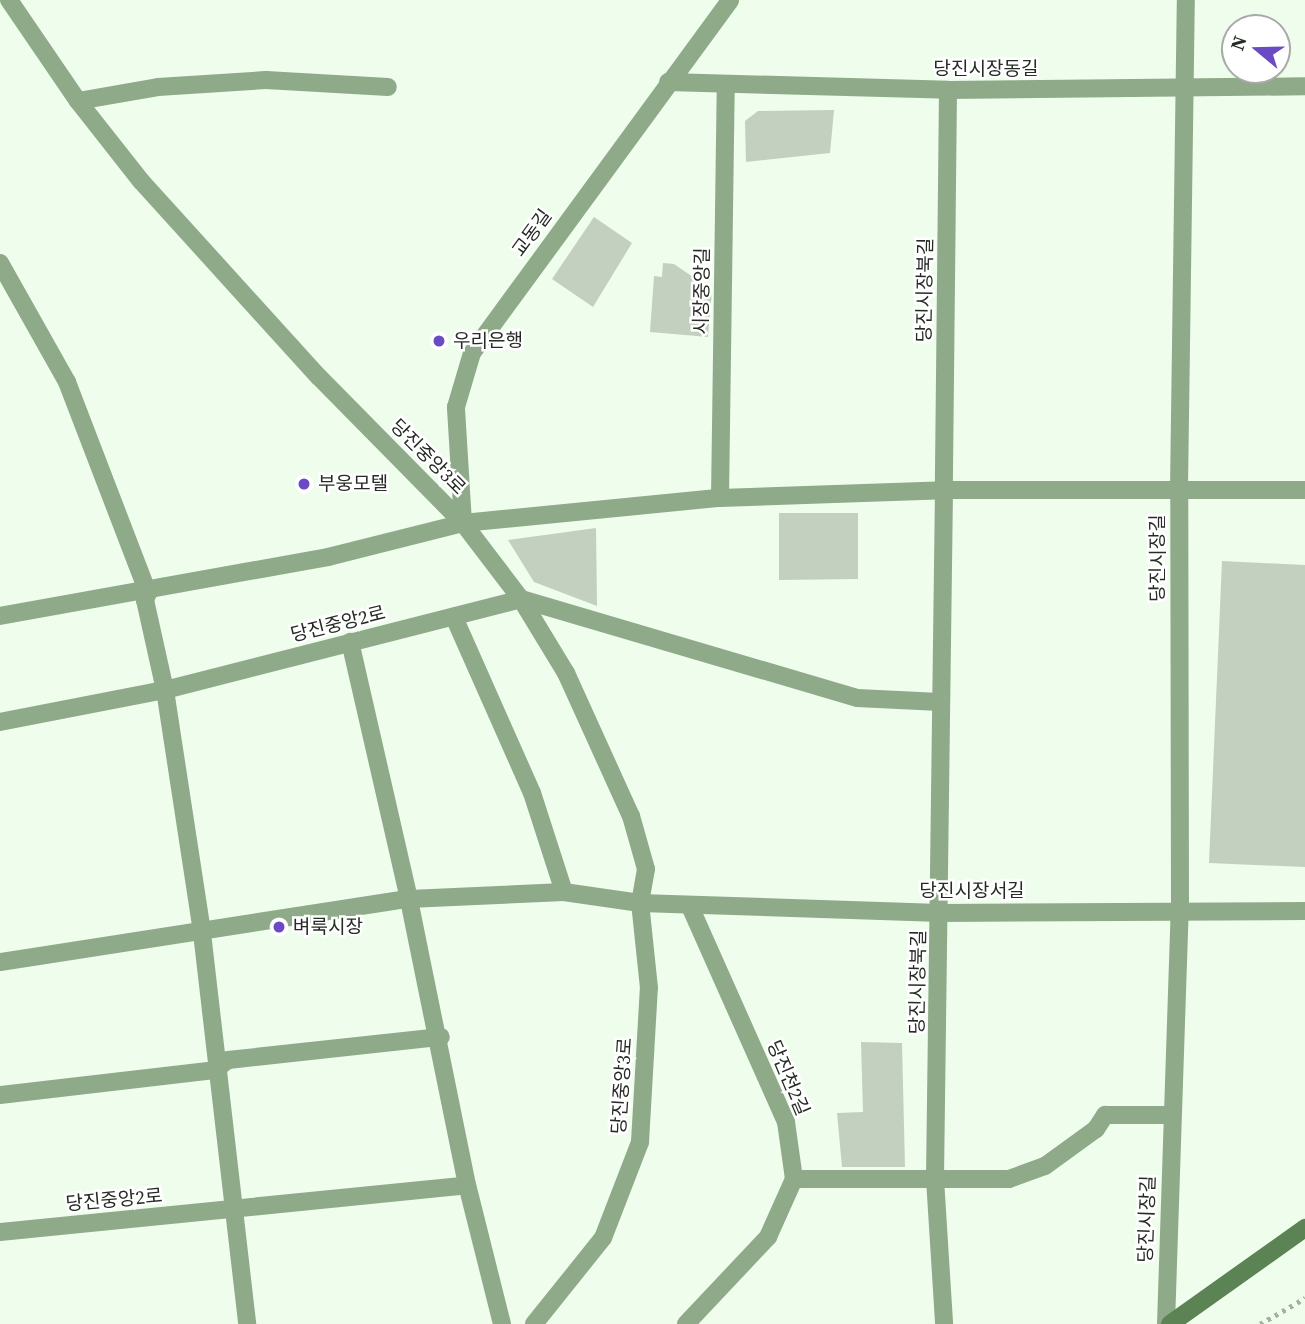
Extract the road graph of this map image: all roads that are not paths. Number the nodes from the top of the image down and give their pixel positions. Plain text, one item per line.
1 (9, 0) edge
2 (730, 0) edge
3 (1186, 0) edge
4 (668, 82) junction
5 (726, 85) junction
6 (1305, 86) edge
7 (388, 87) dead end
8 (1183, 89) junction
9 (948, 90) junction
10 (78, 101) junction
11 (0, 263) edge
12 (1179, 488) junction
13 (944, 489) junction
14 (1305, 490) edge
15 (720, 498) junction
16 (463, 523) junction
17 (148, 593) junction
18 (521, 599) junction
19 (0, 616) edge
20 (454, 617) junction
21 (350, 642) junction
22 (165, 690) junction
23 (940, 702) junction
24 (0, 722) edge
25 (564, 892) junction
26 (409, 899) junction
27 (640, 903) junction
28 (690, 906) junction
29 (1305, 911) edge
30 (1180, 912) junction
31 (940, 913) junction
32 (202, 933) junction
33 (0, 962) edge
34 (441, 1037) junction
35 (215, 1070) junction
36 (0, 1095) edge
37 (1171, 1115) junction
38 (794, 1179) junction
39 (935, 1179) junction
40 (467, 1185) junction
41 (233, 1211) junction
42 (1305, 1228) edge
43 (0, 1232) edge
44 (247, 1324) edge
45 (502, 1324) edge
46 (534, 1324) edge
47 (686, 1324) edge
48 (944, 1324) edge
49 (1168, 1324) edge

1 - 10 street, 당진중앙3로
2 - 4 street, 교동길
3 - 8 street, 당진시장길
4 - 5 street, 당진시장동길
4 - 16 street, 교동길
5 - 9 street, 당진시장동길
5 - 15 street, 시장중앙길
6 - 8 street, 당진시장동길
7 - 10 street
8 - 9 street, 당진시장동길
8 - 12 street, 당진시장길
9 - 13 street, 당진시장북길
10 - 16 street, 당진중앙3로
11 - 17 street
12 - 13 street
12 - 14 street
12 - 30 street, 당진시장길
13 - 15 street
13 - 23 street, 당진시장북길
15 - 16 street
16 - 17 street
16 - 18 street, 당진중앙3로
17 - 19 street
17 - 22 street
18 - 20 street, 당진중앙2로
18 - 23 street
18 - 27 street, 당진중앙3로
20 - 21 street, 당진중앙2로
20 - 25 street
21 - 22 street, 당진중앙2로
21 - 26 street
22 - 24 street, 당진중앙2로
22 - 32 street
23 - 31 street, 당진시장북길
25 - 26 street
25 - 27 street
26 - 32 street
26 - 34 street
27 - 28 street, 당진시장서길
27 - 46 street, 당진중앙3로
28 - 31 street, 당진시장서길
28 - 38 street, 당진천2길
29 - 30 street, 당진시장서길
30 - 31 street, 당진시장서길
30 - 37 street, 당진시장길
31 - 39 street, 당진시장북길
32 - 33 street
32 - 35 street
34 - 35 street
34 - 40 street
35 - 36 street
35 - 41 street
37 - 39 street
37 - 49 street, 당진시장길
38 - 39 street
38 - 47 street
39 - 48 street, 당진시장북길
40 - 41 street, 당진중앙2로
40 - 45 street
41 - 43 street, 당진중앙2로
41 - 44 street
42 - 49 street

